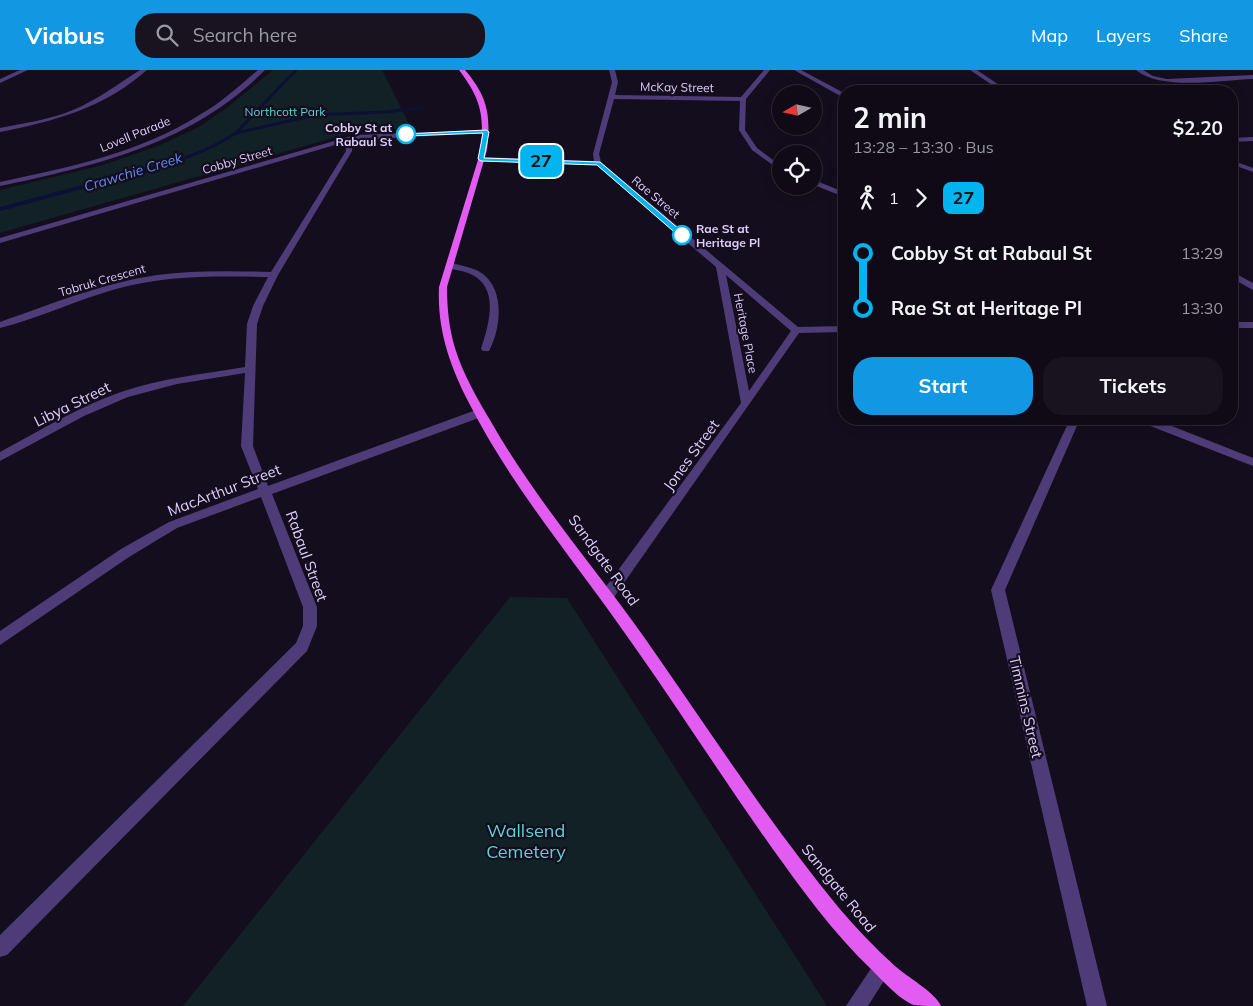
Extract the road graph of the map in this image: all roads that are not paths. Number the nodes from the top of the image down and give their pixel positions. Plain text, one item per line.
1 (25, 70) edge
2 (144, 70) edge
3 (262, 70) edge
4 (462, 70) edge
5 (612, 70) edge
6 (767, 70) edge
7 (797, 70) edge
8 (973, 70) edge
9 (1139, 70) edge
10 (1253, 77) edge
11 (0, 81) edge
12 (996, 85) edge
13 (838, 93) edge
14 (612, 97) junction
15 (743, 100) junction
16 (0, 130) edge
17 (486, 132) junction
18 (348, 139) junction
19 (1253, 139) edge
20 (1238, 140) edge
21 (481, 159) junction
22 (772, 162) edge
23 (598, 163) junction
24 (1238, 165) edge
25 (1253, 170) edge
26 (0, 184) edge
27 (822, 185) edge
28 (838, 192) edge
29 (0, 240) edge
30 (449, 266) junction
31 (720, 267) junction
32 (274, 275) junction
33 (1238, 278) edge
34 (1253, 287) edge
35 (0, 325) edge
36 (1238, 325) edge
37 (1253, 325) edge
38 (838, 329) edge
39 (796, 330) junction
40 (486, 349) dead end
41 (249, 369) junction
42 (746, 403) junction
43 (480, 413) junction
44 (1072, 425) edge
45 (1159, 425) edge
46 (0, 457) edge
47 (1253, 462) edge
48 (266, 491) junction
49 (607, 596) junction
50 (0, 639) edge
51 (0, 948) edge
52 (883, 968) junction
53 (856, 1006) edge
54 (931, 1006) edge
55 (1097, 1006) edge

1 - 11 street
2 - 16 street
3 - 26 street, Lovell Parade
4 - 17 main road, Sandgate Road
5 - 14 street
6 - 15 street
7 - 13 street
8 - 12 street
9 - 10 street
14 - 15 street, McKay Street
14 - 23 street
15 - 22 street
17 - 18 street, Cobby Street
17 - 21 main road, Sandgate Road
18 - 29 street, Cobby Street
18 - 32 street, Rabaul Street
19 - 20 street
21 - 23 street
21 - 30 main road, Sandgate Road
23 - 31 street, Rae Street
24 - 25 street
27 - 28 street
30 - 40 street
30 - 43 main road, Sandgate Road
31 - 39 street, Rae Street
31 - 42 street, Heritage Place
32 - 35 street, Tobruk Crescent
32 - 41 street, Rabaul Street
33 - 34 street
36 - 37 street
38 - 39 street
39 - 42 street, Jones Street
41 - 46 street, Libya Street
41 - 48 street, Rabaul Street
42 - 49 street, Jones Street
43 - 48 street, MacArthur Street
43 - 49 main road, Sandgate Road
44 - 55 street, Timmins Street
45 - 47 street
48 - 50 street, MacArthur Street
48 - 51 street, Rabaul Street
49 - 52 main road, Sandgate Road
52 - 53 street
52 - 54 main road, Sandgate Road

